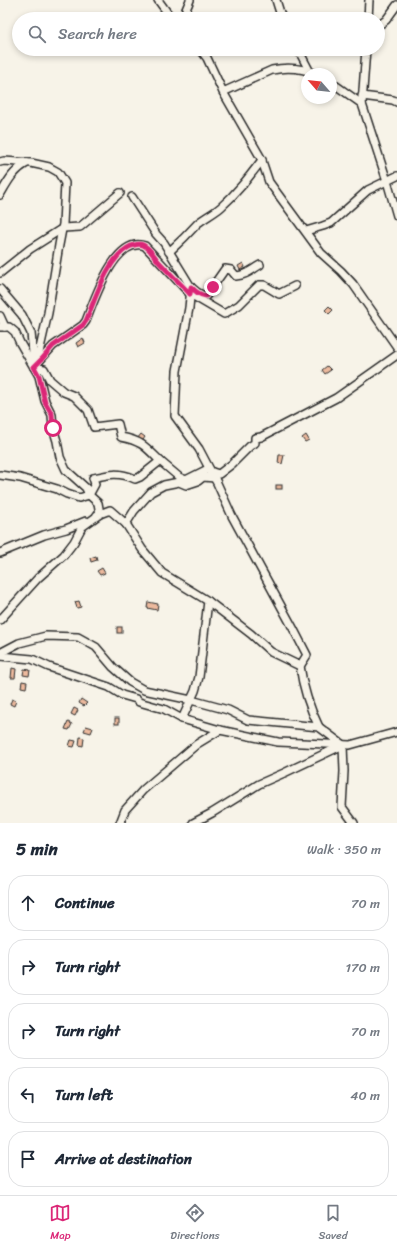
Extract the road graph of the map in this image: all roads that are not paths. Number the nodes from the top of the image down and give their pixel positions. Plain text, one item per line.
1 (158, 0) edge
2 (190, 0) edge
3 (276, 0) edge
4 (369, 0) edge
5 (397, 5) edge
6 (167, 12) edge
7 (185, 12) edge
8 (280, 12) edge
9 (368, 12) edge
10 (385, 21) edge
11 (205, 56) edge
12 (302, 56) edge
13 (365, 56) edge
14 (310, 68) edge
15 (301, 70) edge
16 (337, 86) edge
17 (223, 92) junction
18 (362, 96) junction
19 (397, 102) edge
20 (362, 104) junction
21 (262, 160) junction
22 (0, 162) edge
23 (27, 163) junction
24 (397, 176) edge
25 (387, 181) junction
26 (120, 192) dead end
27 (0, 195) edge
28 (132, 197) dead end
29 (397, 216) edge
30 (63, 228) junction
31 (306, 231) junction
32 (169, 252) junction
33 (260, 266) dead end
34 (0, 273) edge
35 (295, 286) dead end
36 (0, 290) edge
37 (190, 290) junction
38 (0, 316) edge
39 (2, 327) edge
40 (397, 347) edge
41 (397, 355) edge
42 (35, 367) junction
43 (160, 461) junction
44 (0, 475) edge
45 (214, 475) junction
46 (89, 495) junction
47 (100, 514) junction
48 (126, 524) junction
49 (0, 553) edge
50 (208, 601) junction
51 (0, 620) edge
52 (0, 654) edge
53 (300, 666) junction
54 (191, 700) junction
55 (182, 719) junction
56 (319, 727) junction
57 (220, 730) junction
58 (397, 732) edge
59 (343, 744) junction
60 (120, 823) edge
61 (193, 823) edge
62 (354, 823) edge

1 - 6 street
2 - 7 street
3 - 8 street
4 - 9 street
5 - 10 street
11 - 17 street
12 - 14 street
13 - 18 street
15 - 17 street
16 - 20 street
17 - 21 street
18 - 19 street
18 - 20 street
20 - 25 street
21 - 31 street
21 - 32 street
22 - 23 street
23 - 27 street
23 - 30 street
24 - 25 street
25 - 29 street
25 - 31 street
26 - 30 street
28 - 32 street
30 - 34 street
30 - 42 street
31 - 40 street
32 - 37 street
33 - 37 street
35 - 37 street
36 - 42 street
37 - 42 street
37 - 45 street
38 - 39 street
39 - 42 street
41 - 45 street
42 - 43 street
42 - 46 street
43 - 45 street
43 - 46 street
44 - 46 street
45 - 48 street
45 - 53 street
46 - 47 street
47 - 48 street
47 - 49 street
47 - 51 street
48 - 50 street
50 - 53 street
50 - 54 street
52 - 54 street
52 - 55 street
53 - 56 street
54 - 55 street
54 - 56 street
55 - 57 street
56 - 59 street
57 - 59 street
57 - 60 street
58 - 59 street
59 - 61 street
59 - 62 street

